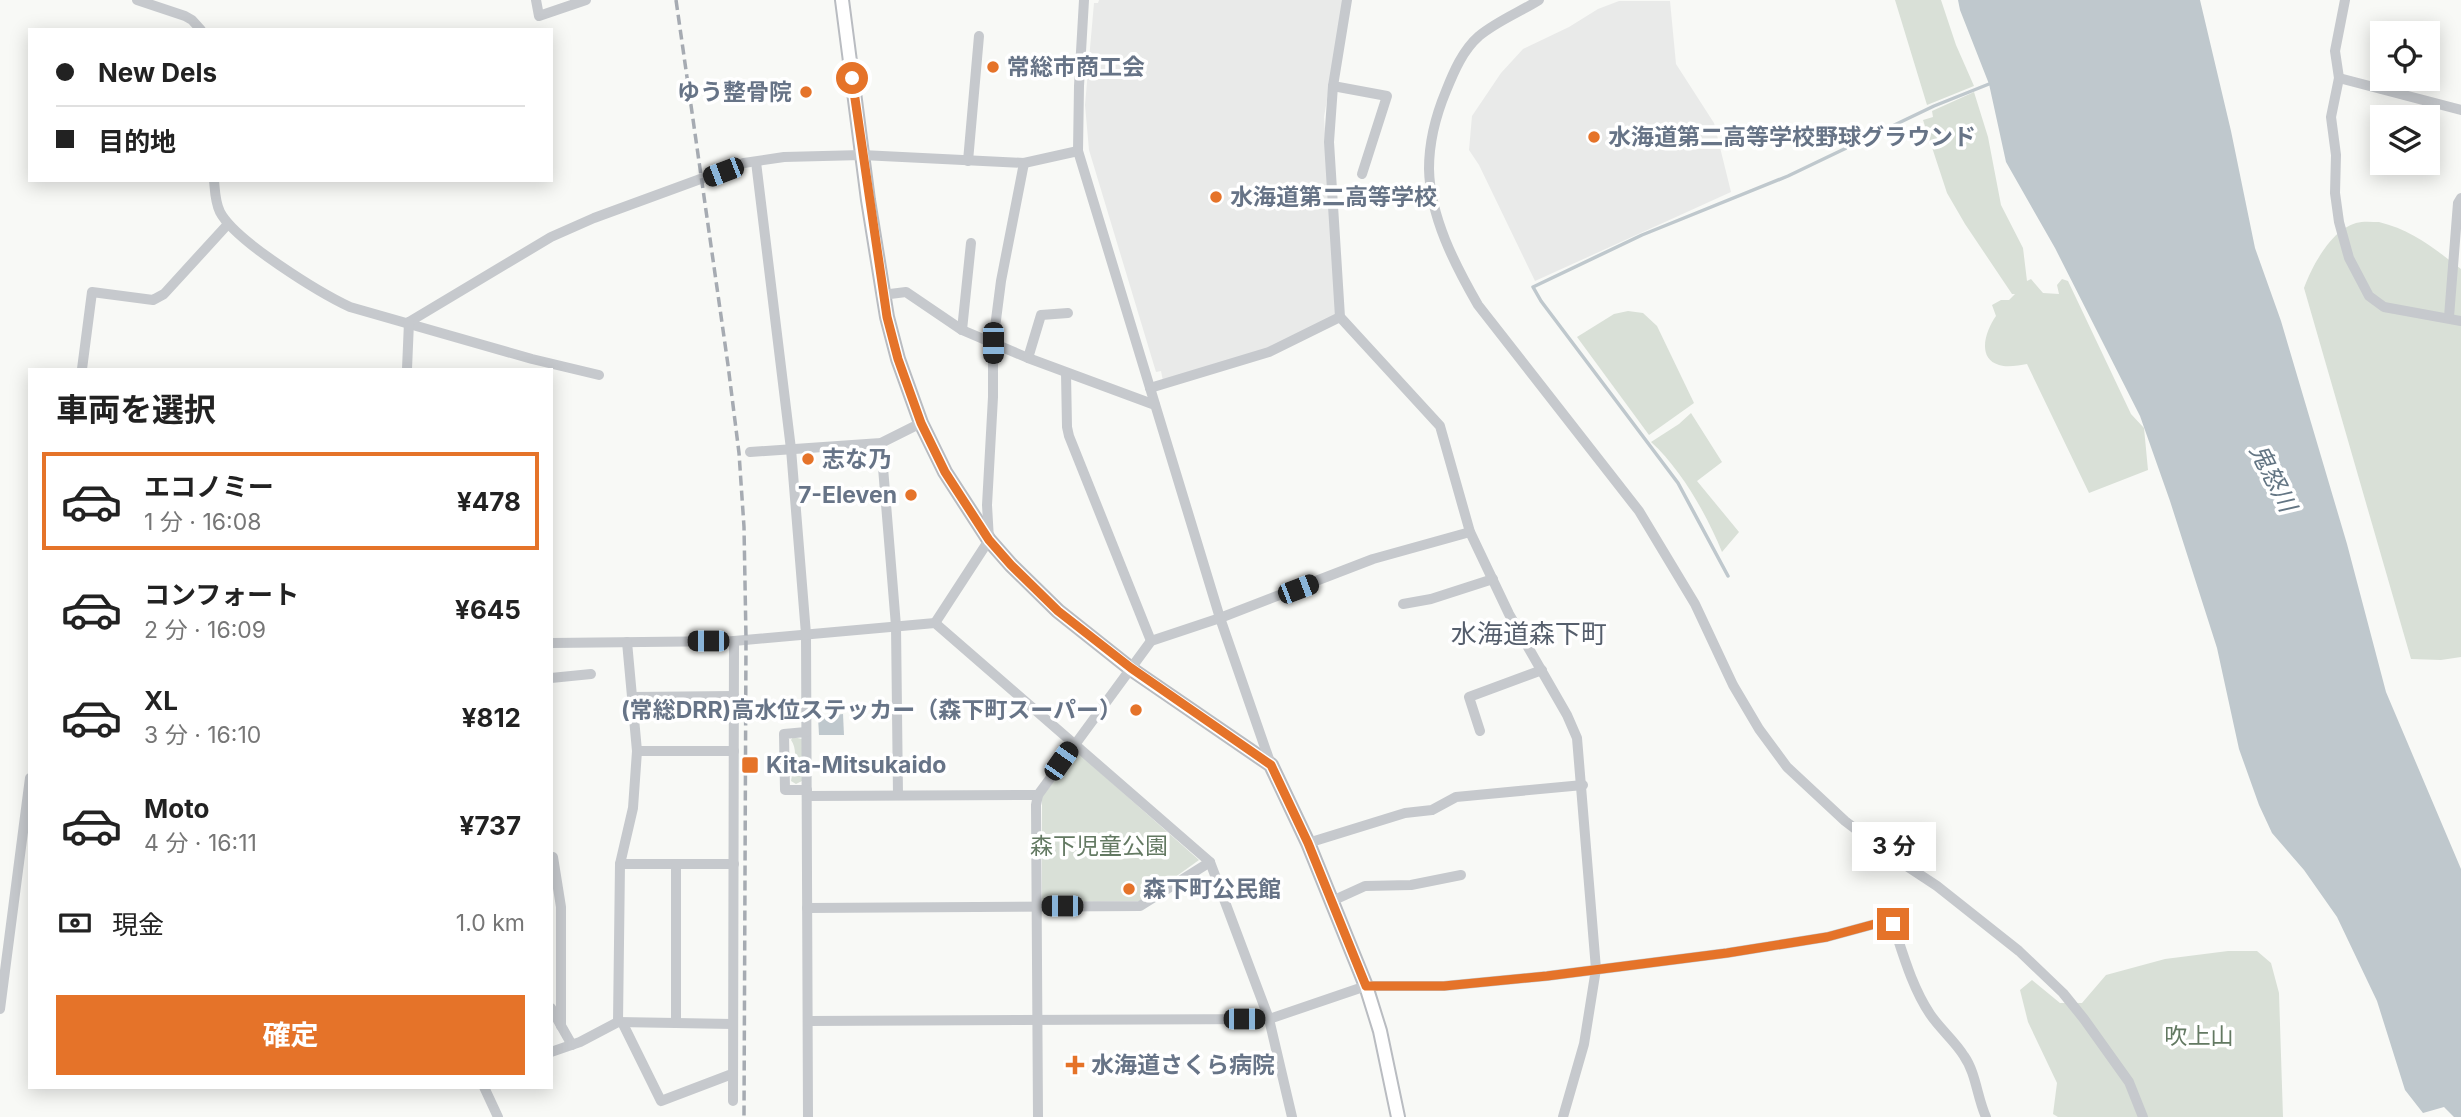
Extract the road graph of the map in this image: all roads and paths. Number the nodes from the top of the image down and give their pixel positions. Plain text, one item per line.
1 (137, 0) edge
2 (536, 0) edge
3 (586, 0) edge
4 (842, 0) edge
5 (1084, 0) edge
6 (1347, 0) edge
7 (1539, 0) edge
8 (2344, 0) edge
9 (199, 28) edge
10 (979, 36) dead end
11 (2339, 78) junction
12 (1333, 86) junction
13 (2461, 110) edge
14 (1078, 151) junction
15 (862, 155) junction
16 (968, 161) junction
17 (756, 162) junction
18 (1024, 163) junction
19 (1362, 174) dead end
20 (214, 182) edge
21 (2461, 198) edge
22 (228, 224) junction
23 (971, 243) dead end
24 (882, 295) junction
25 (1068, 313) dead end
26 (1340, 317) junction
27 (2449, 317) junction
28 (2461, 321) edge
29 (409, 323) junction
30 (962, 330) junction
31 (993, 343) junction
32 (1028, 358) junction
33 (82, 368) edge
34 (407, 368) edge
35 (1066, 373) junction
36 (599, 375) dead end
37 (1150, 388) junction
38 (1155, 405) junction
39 (921, 423) junction
40 (881, 443) junction
41 (792, 449) junction
42 (750, 452) dead end
43 (1470, 533) junction
44 (989, 540) junction
45 (1493, 579) junction
46 (1402, 604) dead end
47 (1220, 618) junction
48 (934, 623) junction
49 (896, 626) junction
50 (806, 634) junction
51 (1151, 640) junction
52 (734, 641) junction
53 (627, 642) junction
54 (553, 643) edge
55 (1131, 668) junction
56 (1542, 670) junction
57 (591, 674) dead end
58 (553, 678) edge
59 (734, 696) junction
60 (632, 697) junction
61 (1480, 731) dead end
62 (806, 732) junction
63 (1073, 745) junction
64 (637, 751) junction
65 (733, 751) junction
66 (1271, 765) junction
67 (1583, 785) junction
68 (28, 793) edge
69 (807, 793) junction
70 (898, 795) junction
71 (1038, 795) junction
72 (1308, 843) junction
73 (553, 857) edge
74 (1210, 862) junction
75 (620, 864) junction
76 (676, 864) junction
77 (734, 864) junction
78 (1461, 875) dead end
79 (1332, 901) junction
80 (1036, 907) junction
81 (556, 908) edge
82 (807, 908) junction
83 (1596, 969) junction
84 (1366, 986) junction
85 (0, 1009) edge
86 (553, 1012) edge
87 (1269, 1019) junction
88 (808, 1020) junction
89 (1037, 1020) junction
90 (621, 1023) junction
91 (676, 1023) junction
92 (733, 1024) junction
93 (561, 1026) junction
94 (572, 1045) junction
95 (553, 1051) edge
96 (732, 1074) junction
97 (485, 1089) edge
98 (733, 1101) dead end
99 (498, 1117) edge
100 (808, 1117) edge
101 (1038, 1117) edge
102 (1292, 1117) edge
103 (1398, 1117) edge
104 (1563, 1117) edge
105 (1986, 1117) edge
106 (2143, 1117) edge

1 - 9 street
2 - 3 street
4 - 15 main road
5 - 14 street
6 - 12 street
7 - 106 street
8 - 11 street
10 - 16 street
11 - 13 street
11 - 27 street
12 - 19 street
12 - 26 street
14 - 18 street
14 - 37 street
15 - 16 street
15 - 17 street
15 - 24 main road
16 - 18 street
17 - 29 street
17 - 41 street
18 - 31 street
20 - 22 street
21 - 27 street
22 - 29 street
22 - 33 street
23 - 30 street
24 - 30 street
24 - 39 main road
25 - 32 street
26 - 37 street
26 - 43 street
27 - 28 street
29 - 34 street
29 - 36 street
30 - 31 street
31 - 32 street
31 - 44 street
32 - 35 street
35 - 38 street
35 - 51 street
37 - 38 street
38 - 47 street
39 - 40 street
39 - 44 main road
40 - 41 street
40 - 49 street
41 - 42 street
41 - 50 street
43 - 45 street
43 - 47 street
44 - 48 street
44 - 55 main road
45 - 46 street
45 - 56 street
47 - 51 street
47 - 66 street
48 - 49 street
48 - 63 street
49 - 50 street
49 - 70 street
50 - 52 street
50 - 62 street
51 - 55 street
52 - 53 street
52 - 59 street
53 - 54 street
53 - 60 street
55 - 63 street
55 - 66 main road
56 - 61 street
56 - 67 street
57 - 58 street
59 - 60 street
59 - 65 street
60 - 64 street
62 - 69 street
62 - 69 street
63 - 71 street
63 - 74 street
64 - 65 street
64 - 75 street
65 - 77 street
66 - 72 main road
67 - 72 street
67 - 83 street
68 - 85 street
69 - 70 street
69 - 82 street
70 - 71 street
71 - 80 street
72 - 79 main road
73 - 81 street
74 - 80 street
74 - 87 street
75 - 76 street
75 - 90 street
76 - 77 street
76 - 91 street
77 - 92 street
78 - 79 street
79 - 84 main road
80 - 82 street
80 - 89 street
81 - 93 street
82 - 88 street
83 - 84 street
83 - 104 street
83 - 105 street
84 - 87 street
84 - 103 main road
86 - 93 street
87 - 89 street
87 - 102 street
88 - 89 street
88 - 100 street
89 - 101 street
90 - 91 street
90 - 94 street
90 - 96 street
91 - 92 street
92 - 96 street
93 - 94 street
94 - 95 street
96 - 98 street
97 - 99 street

